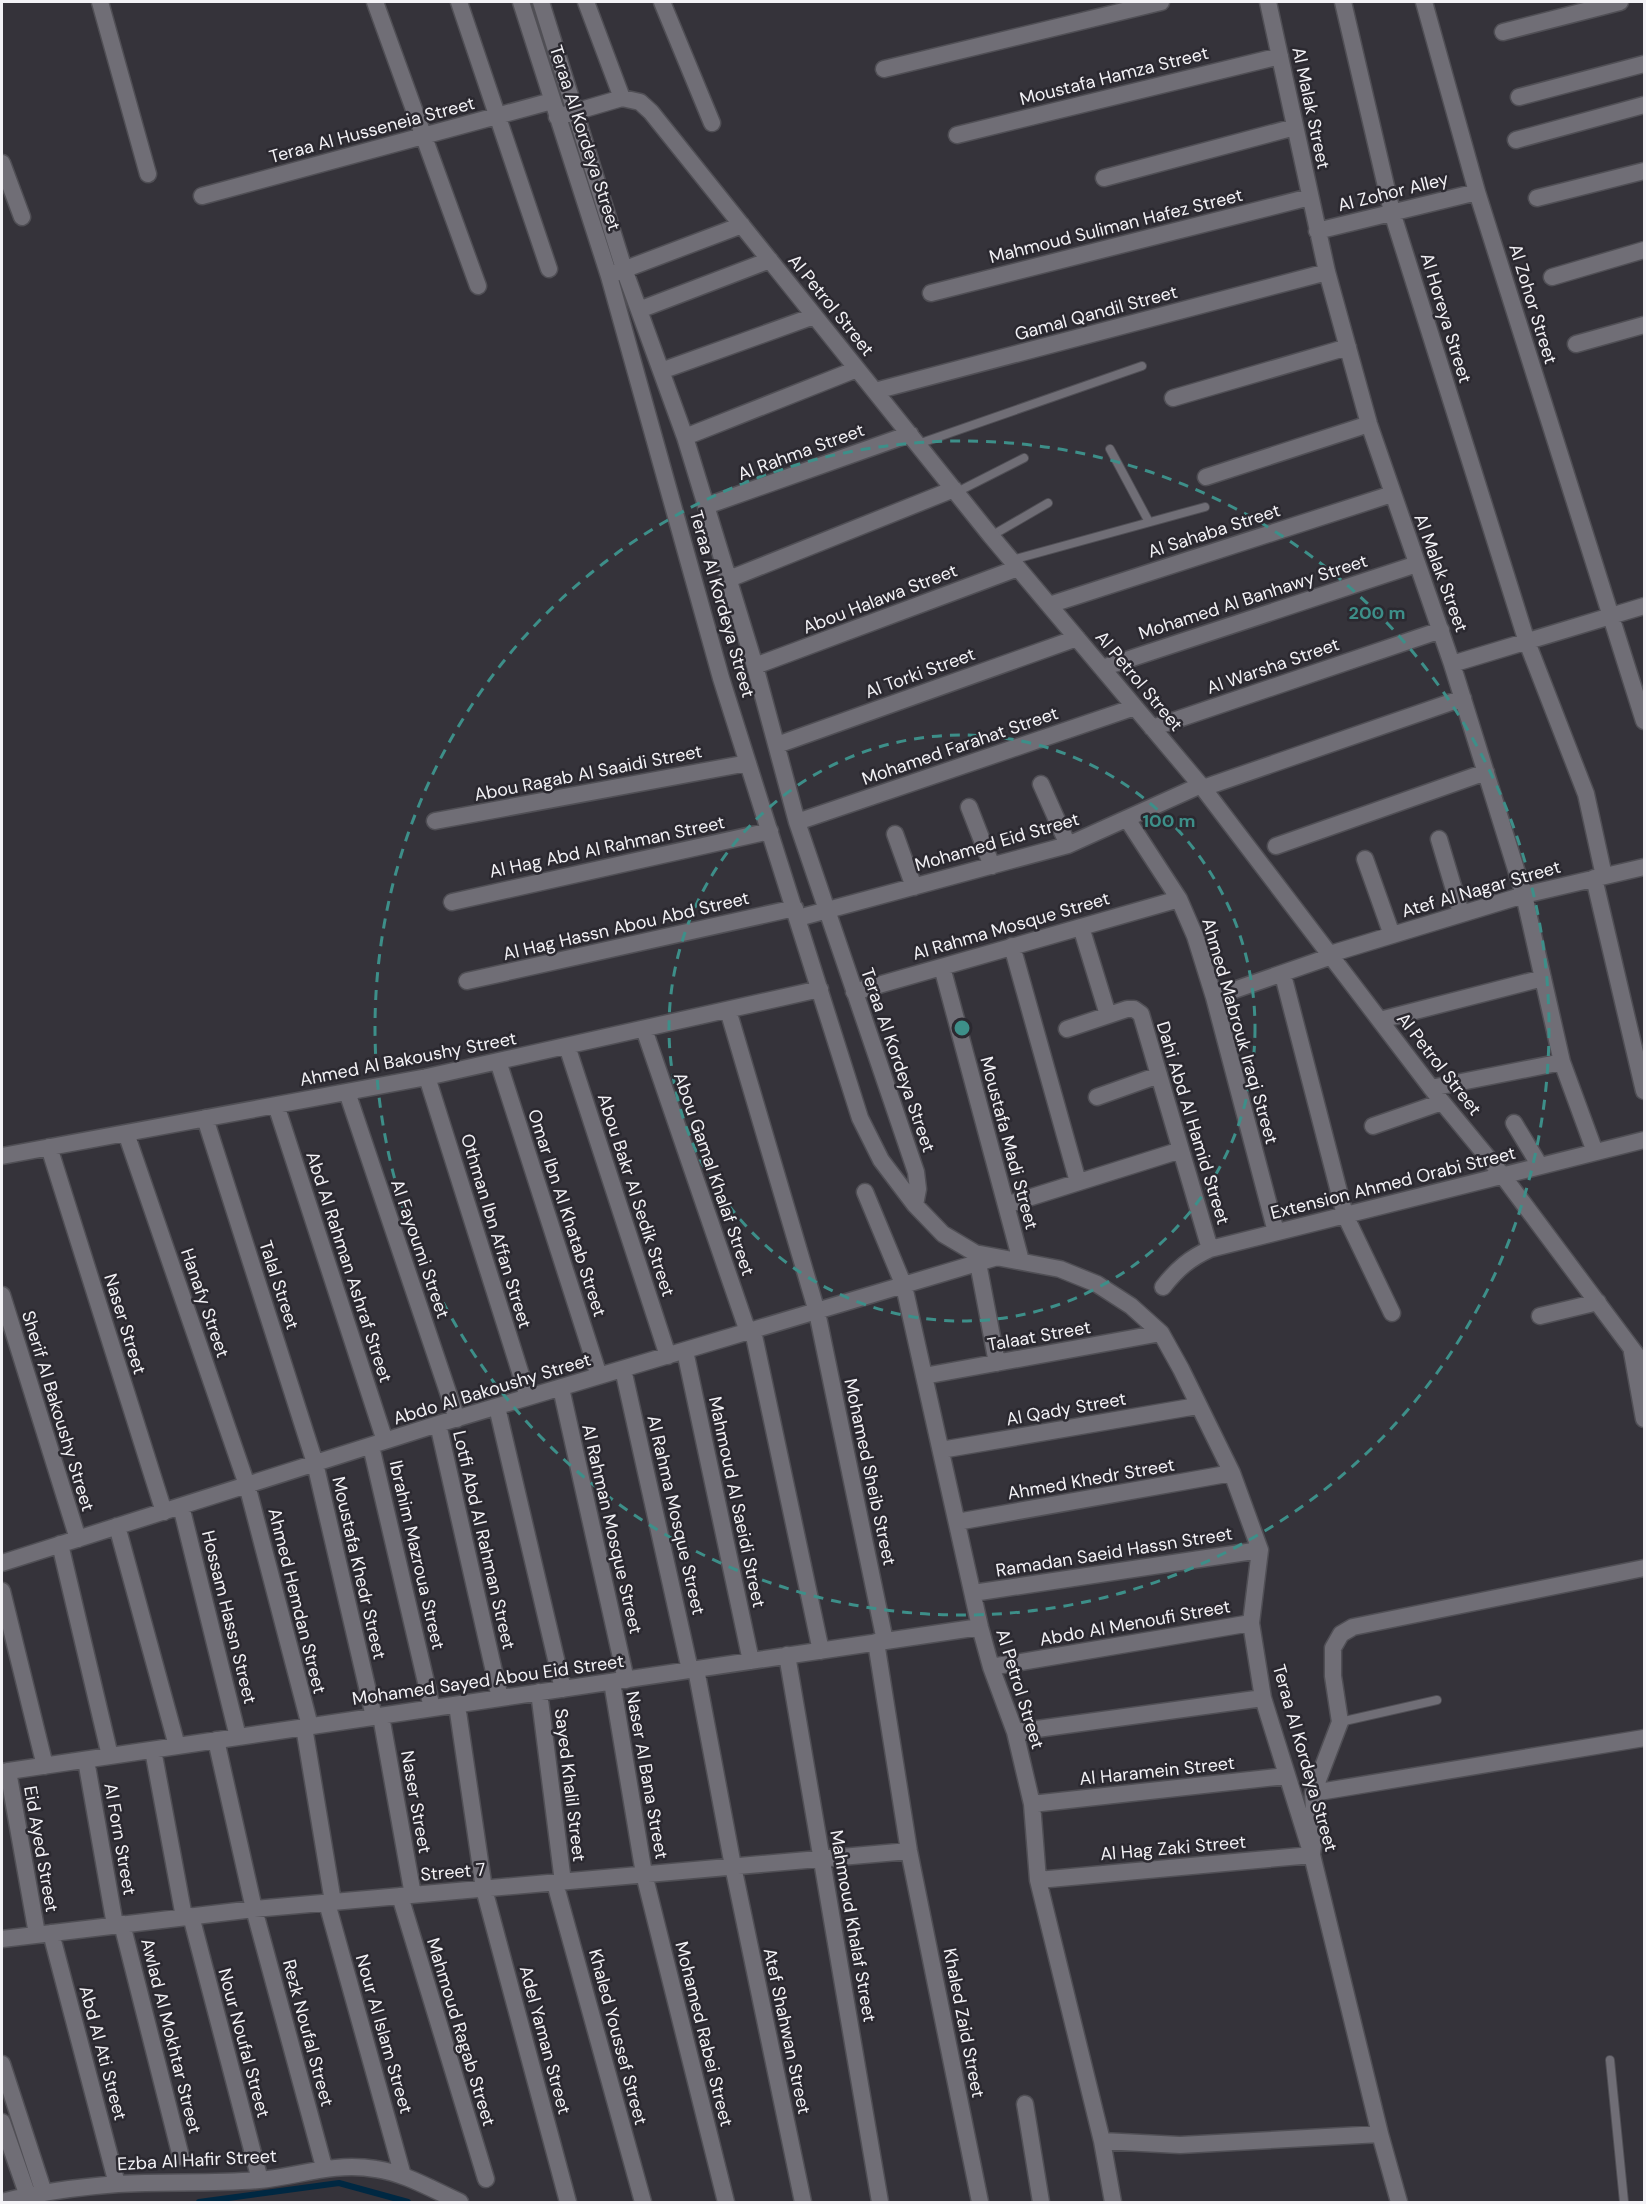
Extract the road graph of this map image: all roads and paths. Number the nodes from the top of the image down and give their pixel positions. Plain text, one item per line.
1 (100, 2) edge
2 (375, 2) edge
3 (459, 2) edge
4 (521, 2) edge
5 (541, 2) edge
6 (586, 2) edge
7 (662, 2) edge
8 (1161, 2) edge
9 (1268, 2) edge
10 (1343, 2) edge
11 (1424, 2) edge
12 (1620, 2) edge
13 (1503, 32) dead end
14 (1280, 56) junction
15 (1644, 64) edge
16 (884, 69) dead end
17 (622, 98) junction
18 (1519, 98) dead end
19 (1644, 105) edge
20 (555, 109) junction
21 (576, 111) junction
22 (498, 116) junction
23 (712, 123) dead end
24 (1295, 127) junction
25 (957, 135) dead end
26 (423, 136) junction
27 (1516, 140) dead end
28 (2, 163) edge
29 (1644, 171) edge
30 (148, 174) dead end
31 (1104, 178) dead end
32 (1477, 192) junction
33 (202, 196) dead end
34 (1310, 197) junction
35 (1537, 198) dead end
36 (1392, 212) junction
37 (22, 217) dead end
38 (742, 225) junction
39 (1317, 231) junction
40 (1644, 250) edge
41 (770, 260) junction
42 (549, 269) dead end
43 (1327, 272) junction
44 (617, 273) junction
45 (1552, 277) dead end
46 (478, 286) dead end
47 (932, 293) dead end
48 (639, 310) junction
49 (814, 316) junction
50 (1644, 326) edge
51 (1576, 344) dead end
52 (1348, 347) junction
53 (1142, 366) dead end
54 (857, 369) junction
55 (661, 371) junction
56 (875, 391) junction
57 (1173, 398) dead end
58 (1369, 424) junction
59 (685, 437) junction
60 (914, 439) junction
61 (1110, 448) dead end
62 (1024, 458) dead end
63 (1206, 477) dead end
64 (956, 490) junction
65 (1392, 494) junction
66 (1048, 503) dead end
67 (706, 506) junction
68 (1205, 507) dead end
69 (1149, 522) junction
70 (991, 536) junction
71 (1015, 564) junction
72 (1417, 564) junction
73 (729, 579) junction
74 (1049, 605) junction
75 (1644, 606) edge
76 (1611, 616) junction
77 (1441, 630) junction
78 (1077, 638) junction
79 (1527, 642) junction
80 (1452, 664) junction
81 (755, 666) junction
82 (1102, 668) junction
83 (1463, 698) junction
84 (1135, 707) junction
85 (1644, 721) edge
86 (1152, 728) junction
87 (777, 745) junction
88 (748, 763) junction
89 (1486, 772) junction
90 (1041, 784) dead end
91 (1202, 787) junction
92 (969, 807) dead end
93 (1127, 819) junction
94 (435, 821) dead end
95 (797, 822) junction
96 (770, 831) junction
97 (895, 834) dead end
98 (1439, 839) dead end
99 (1068, 845) junction
100 (1276, 846) dead end
101 (1365, 859) dead end
102 (992, 866) junction
103 (1644, 867) edge
104 (1599, 877) junction
105 (914, 887) junction
106 (1524, 895) junction
107 (1179, 898) junction
108 (452, 902) dead end
109 (827, 910) junction
110 (796, 913) junction
111 (1461, 913) junction
112 (1081, 927) junction
113 (1392, 935) junction
114 (1012, 946) junction
115 (1331, 955) junction
116 (942, 967) junction
117 (1284, 975) junction
118 (1543, 978) junction
119 (466, 981) dead end
120 (820, 990) junction
121 (854, 992) junction
122 (1214, 998) junction
123 (728, 1010) junction
124 (1108, 1015) junction
125 (1380, 1020) junction
126 (644, 1029) junction
127 (1067, 1029) dead end
128 (567, 1046) junction
129 (498, 1061) junction
130 (1562, 1062) junction
131 (1159, 1075) junction
132 (427, 1077) junction
133 (1431, 1088) junction
134 (1644, 1091) edge
135 (347, 1092) junction
136 (1098, 1097) dead end
137 (1442, 1102) junction
138 (276, 1105) junction
139 (205, 1118) junction
140 (1514, 1123) dead end
141 (1373, 1126) dead end
142 (126, 1133) junction
143 (1644, 1140) edge
144 (49, 1147) junction
145 (1181, 1150) junction
146 (1595, 1152) junction
147 (2, 1156) edge
148 (1540, 1166) junction
149 (1503, 1176) junction
150 (1078, 1182) junction
151 (865, 1192) dead end
152 (915, 1205) junction
153 (1006, 1205) junction
154 (1345, 1215) junction
155 (1276, 1232) junction
156 (1210, 1249) junction
157 (995, 1258) junction
158 (1020, 1261) junction
159 (978, 1263) junction
160 (904, 1286) junction
161 (1163, 1287) dead end
162 (2, 1295) edge
163 (1598, 1302) junction
164 (817, 1311) junction
165 (1392, 1312) dead end
166 (1540, 1316) dead end
167 (750, 1331) junction
168 (1161, 1334) junction
169 (1632, 1349) junction
170 (676, 1353) junction
171 (997, 1363) junction
172 (1644, 1365) edge
173 (623, 1369) junction
174 (599, 1376) junction
175 (924, 1376) junction
176 (561, 1388) junction
177 (528, 1397) junction
178 (1197, 1406) junction
179 (497, 1407) junction
180 (457, 1419) junction
181 (1644, 1419) edge
182 (438, 1424) junction
183 (378, 1444) junction
184 (941, 1450) junction
185 (315, 1463) junction
186 (1232, 1473) junction
187 (247, 1485) junction
188 (181, 1506) junction
189 (164, 1512) junction
190 (957, 1522) junction
191 (117, 1526) junction
192 (78, 1539) junction
193 (60, 1544) junction
194 (1260, 1550) junction
195 (2, 1563) edge
196 (1644, 1568) edge
197 (2, 1591) edge
198 (973, 1593) junction
199 (1251, 1623) junction
200 (980, 1627) junction
201 (880, 1642) junction
202 (821, 1651) junction
203 (787, 1655) junction
204 (751, 1661) junction
205 (990, 1667) junction
206 (693, 1669) junction
207 (619, 1681) junction
208 (563, 1689) junction
209 (539, 1692) junction
210 (500, 1698) junction
211 (1263, 1698) junction
212 (1437, 1700) dead end
213 (457, 1705) junction
214 (432, 1708) junction
215 (378, 1716) junction
216 (1340, 1722) junction
217 (307, 1727) junction
218 (1015, 1732) junction
219 (238, 1737) junction
220 (1644, 1738) edge
221 (216, 1740) junction
222 (177, 1746) junction
223 (153, 1750) junction
224 (110, 1756) junction
225 (86, 1760) junction
226 (45, 1766) junction
227 (4, 1772) edge
228 (1286, 1776) junction
229 (1313, 1793) junction
230 (1032, 1804) junction
231 (909, 1851) junction
232 (1312, 1855) junction
233 (822, 1858) junction
234 (734, 1866) junction
235 (644, 1874) junction
236 (1038, 1880) junction
237 (559, 1882) junction
238 (484, 1889) junction
239 (406, 1896) junction
240 (330, 1902) junction
241 (254, 1910) junction
242 (188, 1917) junction
243 (119, 1925) junction
244 (44, 1933) junction
245 (2, 1939) edge
246 (1610, 2060) dead end
247 (2, 2064) edge
248 (1025, 2104) dead end
249 (2, 2122) edge
250 (1380, 2134) junction
251 (1102, 2141) junction
252 (181, 2157) dead end
253 (324, 2168) junction
254 (403, 2176) junction
255 (486, 2179) dead end
256 (260, 2180) junction
257 (117, 2184) junction
258 (34, 2196) edge
259 (2, 2202) edge
260 (460, 2202) edge
261 (568, 2202) edge
262 (643, 2202) edge
263 (726, 2202) edge
264 (803, 2202) edge
265 (880, 2202) edge
266 (980, 2202) edge
267 (1041, 2202) edge
268 (1113, 2202) edge
269 (1399, 2202) edge
270 (1624, 2202) edge

1 - 30 street
2 - 26 street
3 - 22 street
4 - 20 street, Teraa Al Kordeya Street
5 - 21 street, Teraa Al Kordeya Street
6 - 17 street
7 - 23 street
8 - 16 street
9 - 14 street, Al Malak Street
10 - 36 street, Al Horeya Street
11 - 32 street, Al Zohor Street
12 - 13 street
14 - 24 street, Al Malak Street
14 - 25 street, Moustafa Hamza Street
15 - 18 street
17 - 21 street
17 - 38 street, Al Petrol Street
19 - 27 street
20 - 21 street
20 - 22 street, Teraa Al Husseneia Street
20 - 44 street, Teraa Al Kordeya Street
21 - 44 street, Teraa Al Kordeya Street
22 - 26 street, Teraa Al Husseneia Street
22 - 42 street
24 - 31 street
24 - 34 street, Al Malak Street
26 - 33 street, Teraa Al Husseneia Street
26 - 46 street
28 - 37 street
29 - 35 street
32 - 36 street, Al Zohor Alley
32 - 76 street, Al Zohor Street
34 - 39 street, Al Malak Street
34 - 47 street, Mahmoud Suliman Hafez Street
36 - 39 street, Al Zohor Alley
36 - 79 street, Al Horeya Street
38 - 41 street, Al Petrol Street
38 - 44 street
39 - 43 street, Al Malak Street
40 - 45 street
41 - 48 street
41 - 49 street, Al Petrol Street
43 - 52 street, Al Malak Street
43 - 56 street, Gamal Qandil Street
44 - 48 street, Teraa Al Kordeya Street
44 - 88 street, Teraa Al Kordeya Street
48 - 55 street, Teraa Al Kordeya Street
49 - 54 street, Al Petrol Street
49 - 55 street
50 - 51 street
52 - 57 street
52 - 58 street, Al Malak Street
53 - 60 lane
54 - 56 street, Al Petrol Street
54 - 59 street
55 - 59 street, Teraa Al Kordeya Street
56 - 60 street, Al Petrol Street
58 - 63 street
58 - 65 street, Al Malak Street
59 - 67 street, Teraa Al Kordeya Street
60 - 64 street, Al Petrol Street
60 - 67 street, Al Rahma Street
61 - 69 lane
62 - 64 lane
64 - 70 street, Al Petrol Street
64 - 73 street
65 - 72 street, Al Malak Street
65 - 74 street, Al Sahaba Street
66 - 70 lane
67 - 73 street, Teraa Al Kordeya Street
68 - 69 lane
69 - 71 lane
70 - 71 street, Al Petrol Street
71 - 74 street, Al Petrol Street
71 - 81 street, Abou Halawa Street
72 - 77 street, Al Malak Street
72 - 82 street, Mohamed Al Banhawy Street
73 - 81 street, Teraa Al Kordeya Street
74 - 78 street, Al Petrol Street
75 - 76 street
76 - 79 street
76 - 85 street, Al Zohor Street
77 - 80 street, Al Malak Street
77 - 86 street, Al Warsha Street
78 - 82 street, Al Petrol Street
78 - 87 street, Al Torki Street
79 - 80 street
79 - 104 street, Al Horeya Street
80 - 83 street, Al Malak Street
81 - 87 street, Teraa Al Kordeya Street
82 - 84 street, Al Petrol Street
83 - 89 street, Al Malak Street
83 - 91 street, Mohamed Eid Street
84 - 86 street, Al Petrol Street
84 - 95 street, Mohamed Farahat Street
86 - 91 street, Al Petrol Street
87 - 95 street, Teraa Al Kordeya Street
88 - 94 street, Abou Ragab Al Saaidi Street
88 - 96 street, Teraa Al Kordeya Street
89 - 100 street
89 - 106 street, Al Malak Street
90 - 99 street
91 - 93 street, Mohamed Eid Street
91 - 115 street, Al Petrol Street
92 - 102 street
93 - 99 street, Mohamed Eid Street
93 - 107 street, Ahmed Mabrouk Iraqi Street
95 - 109 street, Teraa Al Kordeya Street
96 - 108 street, Al Hag Abd Al Rahman Street
96 - 110 street, Teraa Al Kordeya Street
97 - 105 street
98 - 111 street
99 - 102 street, Mohamed Eid Street
101 - 113 street
102 - 105 street, Mohamed Eid Street
103 - 104 street, Atef Al Nagar Street
104 - 106 street, Atef Al Nagar Street
104 - 134 street
105 - 109 street, Mohamed Eid Street
106 - 111 street, Atef Al Nagar Street
106 - 118 street, Al Malak Street
107 - 112 street, Al Rahma Mosque Street
107 - 122 street, Ahmed Mabrouk Iraqi Street
109 - 110 street, Mohamed Eid Street
109 - 121 street, Teraa Al Kordeya Street
110 - 119 street, Al Hag Hassn Abou Abd Street
110 - 120 street, Teraa Al Kordeya Street
111 - 113 street, Atef Al Nagar Street
112 - 114 street, Al Rahma Mosque Street
112 - 124 street
113 - 115 street, Atef Al Nagar Street
114 - 116 street, Al Rahma Mosque Street
114 - 150 street
115 - 117 street, Atef Al Nagar Street
115 - 125 street, Al Petrol Street
116 - 121 street, Al Rahma Mosque Street
116 - 153 street, Moustafa Madi Street
117 - 122 street, Atef Al Nagar Street
117 - 154 street
118 - 125 street
118 - 130 street, Al Malak Street
120 - 123 street, Ahmed Al Bakoushy Street
120 - 152 street, Teraa Al Kordeya Street
121 - 152 street, Teraa Al Kordeya Street
122 - 155 street, Ahmed Mabrouk Iraqi Street
123 - 126 street, Ahmed Al Bakoushy Street
123 - 164 street, Mohamed Sheib Street
124 - 127 street, Dahi Abd Al Hamid Street
124 - 131 street, Dahi Abd Al Hamid Street
125 - 133 street, Al Petrol Street
126 - 128 street, Ahmed Al Bakoushy Street
126 - 167 street, Abou Gamal Khalaf Street
128 - 129 street, Ahmed Al Bakoushy Street
128 - 170 street, Abou Bakr Al Sedik Street
129 - 132 street, Ahmed Al Bakoushy Street
129 - 174 street, Omar Ibn Al Khatab Street
130 - 133 street
130 - 146 street, Al Malak Street
131 - 136 street
131 - 145 street, Dahi Abd Al Hamid Street
132 - 135 street, Ahmed Al Bakoushy Street
132 - 177 street, Othman Ibn Affan Street
133 - 137 street, Al Petrol Street
135 - 138 street, Ahmed Al Bakoushy Street
135 - 180 street, Al Fayoumi Street
137 - 141 street
137 - 149 street, Al Petrol Street
138 - 139 street, Ahmed Al Bakoushy Street
138 - 183 street, Abd Al Rahman Ashraf Street
139 - 142 street, Ahmed Al Bakoushy Street
139 - 185 street, Talal Street
140 - 148 street
142 - 144 street, Ahmed Al Bakoushy Street
142 - 187 street, Hanafy Street
143 - 146 street, Extension Ahmed Orabi Street
144 - 147 street, Ahmed Al Bakoushy Street
144 - 189 street, Naser Street
145 - 150 street
145 - 156 street, Dahi Abd Al Hamid Street
146 - 148 street, Extension Ahmed Orabi Street
148 - 149 street, Extension Ahmed Orabi Street
149 - 154 street, Extension Ahmed Orabi Street
149 - 163 street, Al Petrol Street
150 - 153 street
151 - 160 street, Al Petrol Street
152 - 157 street, Teraa Al Kordeya Street
153 - 158 street, Moustafa Madi Street
154 - 155 street, Extension Ahmed Orabi Street
154 - 165 street
155 - 156 street, Extension Ahmed Orabi Street
156 - 161 street, Extension Ahmed Orabi Street
157 - 158 street, Teraa Al Kordeya Street
157 - 159 street, Abdo Al Bakoushy Street
158 - 168 street, Teraa Al Kordeya Street
159 - 160 street, Abdo Al Bakoushy Street
159 - 171 street
160 - 164 street, Abdo Al Bakoushy Street
160 - 175 street, Al Petrol Street
162 - 192 street, Sherif Al Bakoushy Street
163 - 166 street
163 - 169 street, Al Petrol Street
164 - 167 street, Abdo Al Bakoushy Street
164 - 201 street, Mohamed Sheib Street
167 - 170 street, Abdo Al Bakoushy Street
167 - 202 street, Abou Gamal Khalaf Street
168 - 171 street, Talaat Street
168 - 178 street, Teraa Al Kordeya Street
169 - 172 street, Al Petrol Street
169 - 181 street
170 - 173 street, Abdo Al Bakoushy Street
170 - 204 street, Mahmoud Al Saeidi Street
171 - 175 street, Talaat Street
173 - 174 street, Abdo Al Bakoushy Street
173 - 206 street, Al Rahma Mosque Street
174 - 176 street, Abdo Al Bakoushy Street
175 - 184 street, Al Petrol Street
176 - 177 street, Abdo Al Bakoushy Street
176 - 207 street, Al Rahman Mosque Street
177 - 179 street, Abdo Al Bakoushy Street
178 - 184 street, Al Qady Street
178 - 186 street, Teraa Al Kordeya Street
179 - 180 street, Abdo Al Bakoushy Street
179 - 208 street
180 - 182 street, Abdo Al Bakoushy Street
182 - 183 street, Abdo Al Bakoushy Street
182 - 210 street, Lotfi Abd Al Rahman Street
183 - 185 street, Abdo Al Bakoushy Street
183 - 214 street, Ibrahim Mazroua Street
184 - 190 street, Al Petrol Street
185 - 187 street, Abdo Al Bakoushy Street
185 - 215 street, Moustafa Khedr Street
186 - 190 street, Ahmed Khedr Street
186 - 194 street, Teraa Al Kordeya Street
187 - 188 street, Abdo Al Bakoushy Street
187 - 217 street, Ahmed Hemdan Street
188 - 189 street, Abdo Al Bakoushy Street
188 - 219 street, Hossam Hassn Street
189 - 191 street, Abdo Al Bakoushy Street
190 - 198 street, Al Petrol Street
191 - 192 street, Abdo Al Bakoushy Street
191 - 222 street
192 - 193 street, Abdo Al Bakoushy Street
193 - 195 street, Abdo Al Bakoushy Street
193 - 224 street
194 - 198 street, Ramadan Saeid Hassn Street
194 - 199 street, Teraa Al Kordeya Street
196 - 216 street
197 - 226 street
198 - 200 street, Al Petrol Street
199 - 205 street, Abdo Al Menoufi Street
199 - 211 street, Teraa Al Kordeya Street
200 - 201 street, Mohamed Sayed Abou Eid Street
200 - 205 street, Al Petrol Street
201 - 202 street, Mohamed Sayed Abou Eid Street
201 - 231 street, Mohamed Sheib Street
202 - 203 street, Mohamed Sayed Abou Eid Street
203 - 204 street, Mohamed Sayed Abou Eid Street
203 - 233 street, Mahmoud Khalaf Street
204 - 206 street, Mohamed Sayed Abou Eid Street
205 - 218 street, Al Petrol Street
206 - 207 street, Mohamed Sayed Abou Eid Street
206 - 234 street, Al Rahma Mosque Street
207 - 208 street, Mohamed Sayed Abou Eid Street
207 - 235 street, Naser Al Bana Street
208 - 209 street, Mohamed Sayed Abou Eid Street
209 - 210 street, Mohamed Sayed Abou Eid Street
209 - 237 street, Sayed Khalil Street
210 - 213 street, Mohamed Sayed Abou Eid Street
211 - 218 street
211 - 228 street, Teraa Al Kordeya Street
212 - 216 lane
213 - 214 street, Mohamed Sayed Abou Eid Street
213 - 238 street, Adel Yaman Street
214 - 215 street, Mohamed Sayed Abou Eid Street
215 - 217 street, Mohamed Sayed Abou Eid Street
215 - 239 street, Naser Street
216 - 229 street
217 - 219 street, Mohamed Sayed Abou Eid Street
217 - 240 street, Nour Al Islam Street
218 - 230 street, Al Petrol Street
219 - 221 street, Mohamed Sayed Abou Eid Street
220 - 229 street
221 - 222 street, Mohamed Sayed Abou Eid Street
221 - 241 street, Rezk Noufal Street
222 - 223 street, Mohamed Sayed Abou Eid Street
223 - 224 street, Mohamed Sayed Abou Eid Street
223 - 242 street, Nour Noufal Street
224 - 225 street, Mohamed Sayed Abou Eid Street
225 - 226 street, Mohamed Sayed Abou Eid Street
225 - 243 street, Al Forn Street
226 - 227 street, Mohamed Sayed Abou Eid Street
227 - 244 street, Eid Ayed Street
228 - 230 street, Al Haramein Street
228 - 232 street, Teraa Al Kordeya Street
229 - 232 street
230 - 236 street, Al Petrol Street
231 - 233 street, Street 7
231 - 266 street, Khaled Zaid Street
232 - 236 street, Al Hag Zaki Street
232 - 250 street, Teraa Al Kordeya Street
233 - 234 street, Street 7
233 - 265 street, Mahmoud Khalaf Street
234 - 235 street, Street 7
234 - 264 street, Atef Shahwan Street
235 - 237 street, Street 7
235 - 263 street, Mohamed Rabei Street
236 - 251 street, Al Petrol Street
237 - 238 street, Street 7
237 - 262 street, Khaled Youssef Street
238 - 239 street, Street 7
238 - 261 street, Adel Yaman Street
239 - 240 street, Street 7
239 - 255 street, Mahmoud Ragab Street
240 - 241 street, Street 7
240 - 254 street, Nour Al Islam Street
241 - 242 street, Street 7
241 - 253 street, Rezk Noufal Street
242 - 243 street, Street 7
242 - 256 street, Nour Noufal Street
243 - 244 street, Street 7
243 - 252 street, Awlad Al Mokhtar Street
244 - 245 street, Street 7
244 - 257 street, Abd Al Ati Street
246 - 270 lane
247 - 258 street
248 - 267 street
249 - 258 street
250 - 251 street
250 - 269 street, Teraa Al Kordeya Street
251 - 268 street, Al Petrol Street
253 - 254 street, Ezba Al Hafir Street
253 - 256 street, Ezba Al Hafir Street
254 - 260 street, Ezba Al Hafir Street
256 - 257 street, Ezba Al Hafir Street
257 - 258 street, Ezba Al Hafir Street
258 - 259 street, Ezba Al Hafir Street

